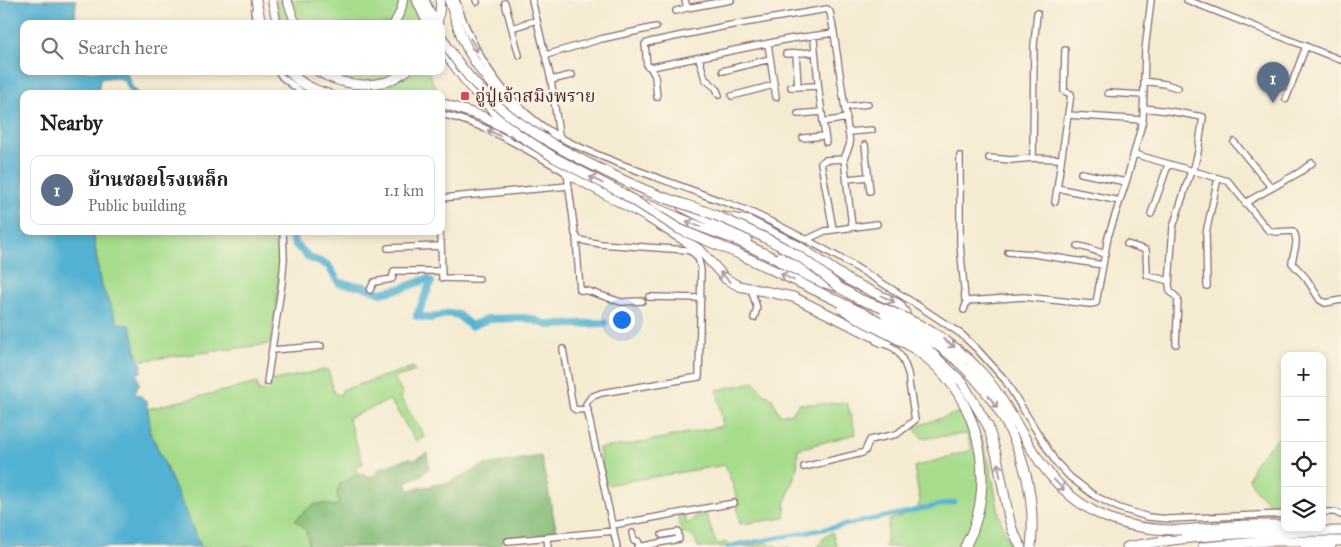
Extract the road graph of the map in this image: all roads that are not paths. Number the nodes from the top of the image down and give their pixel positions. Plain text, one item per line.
1 (255, 0) edge
2 (272, 0) edge
3 (287, 0) edge
4 (403, 0) edge
5 (417, 0) edge
6 (424, 0) edge
7 (440, 0) edge
8 (450, 0) edge
9 (456, 0) edge
10 (532, 0) edge
11 (685, 0) edge
12 (731, 0) edge
13 (1151, 0) edge
14 (1187, 0) edge
15 (504, 3) dead end
16 (687, 8) junction
17 (676, 11) dead end
18 (1037, 13) dead end
19 (256, 20) edge
20 (260, 20) edge
21 (276, 20) edge
22 (296, 20) edge
23 (396, 20) edge
24 (426, 20) edge
25 (434, 20) edge
26 (437, 20) edge
27 (537, 20) junction
28 (656, 27) dead end
29 (512, 28) junction
30 (834, 33) junction
31 (814, 40) dead end
32 (445, 42) edge
33 (768, 44) junction
34 (1306, 46) junction
35 (1065, 50) dead end
36 (445, 52) edge
37 (815, 52) junction
38 (796, 53) junction
39 (786, 54) dead end
40 (519, 55) dead end
41 (546, 55) junction
42 (699, 58) junction
43 (770, 58) junction
44 (1341, 60) edge
45 (650, 67) junction
46 (723, 71) dead end
47 (283, 75) edge
48 (292, 75) edge
49 (325, 75) edge
50 (399, 75) edge
51 (572, 75) dead end
52 (551, 80) junction
53 (1144, 81) junction
54 (774, 85) junction
55 (818, 86) junction
56 (798, 87) junction
57 (791, 88) dead end
58 (1178, 88) dead end
59 (299, 90) edge
60 (315, 90) edge
61 (1108, 93) dead end
62 (719, 95) dead end
63 (1144, 95) junction
64 (657, 96) dead end
65 (732, 96) dead end
66 (776, 97) dead end
67 (1286, 99) dead end
68 (445, 104) edge
69 (868, 104) dead end
70 (845, 107) junction
71 (1144, 108) junction
72 (821, 112) junction
73 (798, 114) dead end
74 (445, 115) edge
75 (1068, 115) junction
76 (847, 118) junction
77 (1143, 120) junction
78 (823, 122) junction
79 (542, 125) junction
80 (872, 130) dead end
81 (849, 132) junction
82 (516, 133) junction
83 (559, 136) junction
84 (803, 138) dead end
85 (1234, 142) dead end
86 (552, 145) junction
87 (574, 145) junction
88 (865, 145) dead end
89 (534, 154) junction
90 (1134, 154) junction
91 (960, 156) dead end
92 (989, 158) dead end
93 (1033, 158) junction
94 (844, 159) junction
95 (1061, 159) junction
96 (1312, 163) dead end
97 (1168, 165) junction
98 (1192, 171) junction
99 (567, 173) junction
100 (1081, 174) dead end
101 (868, 177) junction
102 (1218, 178) junction
103 (847, 179) junction
104 (1126, 182) junction
105 (568, 186) junction
106 (1057, 188) junction
107 (1272, 188) junction
108 (870, 191) dead end
109 (445, 198) edge
110 (664, 198) junction
111 (1120, 201) junction
112 (1055, 202) dead end
113 (1245, 204) junction
114 (1151, 214) dead end
115 (717, 216) junction
116 (877, 224) dead end
117 (852, 226) junction
118 (833, 230) junction
119 (283, 235) edge
120 (440, 235) edge
121 (576, 238) junction
122 (806, 240) junction
123 (1127, 244) dead end
124 (441, 246) junction
125 (1078, 246) dead end
126 (388, 248) dead end
127 (1008, 252) dead end
128 (1106, 254) junction
129 (1103, 265) junction
130 (441, 271) junction
131 (479, 279) dead end
132 (1169, 281) junction
133 (1207, 286) dead end
134 (371, 287) dead end
135 (840, 288) junction
136 (751, 289) junction
137 (649, 297) dead end
138 (826, 297) junction
139 (700, 298) junction
140 (859, 299) junction
141 (1341, 300) edge
142 (642, 301) dead end
143 (967, 301) junction
144 (964, 310) dead end
145 (754, 318) dead end
146 (870, 334) junction
147 (1176, 344) dead end
148 (322, 346) dead end
149 (563, 349) dead end
150 (272, 350) junction
151 (267, 382) dead end
152 (588, 408) junction
153 (804, 467) dead end
154 (734, 503) dead end
155 (1326, 512) edge
156 (1281, 514) edge
157 (1341, 515) edge
158 (1281, 526) edge
159 (613, 528) junction
160 (1326, 528) edge
161 (1341, 530) edge
162 (632, 533) dead end
163 (662, 535) dead end
164 (547, 538) junction
165 (524, 540) junction
166 (508, 541) dead end
167 (1341, 543) edge
168 (524, 547) edge
169 (548, 547) edge
170 (617, 547) edge
171 (639, 547) edge
172 (965, 547) edge
173 (1021, 547) edge
174 (1030, 547) edge
175 (1127, 547) edge
176 (1203, 547) edge
177 (1305, 547) edge

1 - 19 street
1 - 20 highway
2 - 21 main road
3 - 22 main road
4 - 23 main road
5 - 24 highway
6 - 25 highway
7 - 26 main road
8 - 86 highway, bridge
9 -> 79 street
10 - 27 street
11 - 16 street
12 - 16 street
13 - 53 street
14 - 34 street
15 - 29 street
16 - 17 street
18 - 93 street
27 - 29 street
27 - 41 street
28 - 41 street
29 - 40 street
30 - 33 street
30 - 45 street
30 - 70 street
31 - 37 street
32 - 86 highway, bridge
33 - 42 street
33 - 43 street
34 - 44 street
34 - 67 street
35 - 75 street
36 - 82 highway
37 - 38 street
37 - 55 street
38 - 39 street
38 - 56 street
41 - 52 street
42 - 45 street
42 - 62 street
43 - 46 street
43 - 54 street
45 - 64 street
47 - 59 street
48 - 60 highway
49 - 50 main road
51 - 52 street
52 - 83 street
53 - 58 street
53 - 63 street
54 - 65 street
54 - 66 street
55 - 56 street
55 - 72 street
56 - 57 street
61 - 63 street
63 - 71 street
68 - 82 highway
69 - 70 street
70 - 76 street
71 - 77 street
71 - 98 street
72 - 73 street
72 - 78 street
89 -> 74 street
75 - 77 street
75 - 95 street
76 - 78 street
76 - 81 street
77 - 90 street
78 - 84 street
79 - 83 street
79 - 89 street
80 - 81 street
81 - 94 street
138 -> 82 highway, bridge
83 - 87 street
85 - 107 street
86 - 110 highway, bridge
87 - 99 street
87 - 122 street
88 - 101 street
89 - 99 street
90 - 97 street
90 - 104 street
91 - 143 street
92 - 93 street
93 - 95 street
94 - 103 street
94 - 118 street
95 - 106 street
96 - 107 street
97 - 98 street
97 - 114 street
98 - 102 street
98 - 132 street
99 - 105 street
136 -> 99 highway
100 - 104 street
101 - 103 street
101 - 108 street
102 - 113 street
102 - 133 street
103 - 117 street
104 - 111 street
105 - 109 street
105 - 121 street
106 - 111 street
106 - 112 street
107 - 113 street
110 - 115 highway, bridge
110 - 135 highway, bridge
111 - 128 street
113 - 141 street
115 - 135 highway, bridge
115 -> 146 highway, bridge
116 - 117 street
117 - 118 street
118 - 122 street
119 - 150 street
120 - 124 street
121 - 139 street
121 - 142 street
122 - 156 street
123 - 132 street
124 - 126 street
124 - 130 street
125 - 128 street
127 - 129 street
128 - 129 street
129 - 143 street
130 - 131 street
130 - 134 street
132 - 147 street
135 - 140 highway
136 - 145 street
136 - 146 highway
137 - 139 street
138 - 172 highway, bridge
173 -> 138 highway, bridge
139 - 152 street
140 -> 158 highway, bridge
140 -> 174 highway, bridge
143 - 144 street
146 - 153 street
148 - 150 street
149 - 152 street
150 - 151 street
152 - 159 street
154 - 159 street
155 - 157 street
159 - 164 street
159 - 170 street
160 - 161 highway
161 - 175 highway
162 - 171 street
163 - 171 street
164 - 165 street
164 - 169 street
165 - 166 street
165 - 168 street
167 - 176 highway
167 - 177 highway

